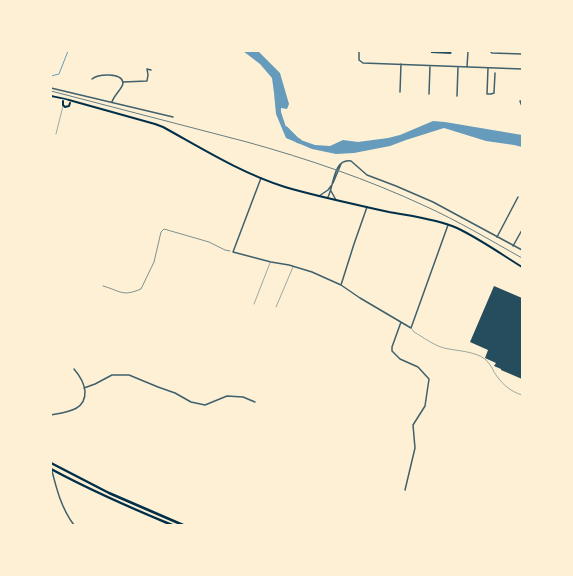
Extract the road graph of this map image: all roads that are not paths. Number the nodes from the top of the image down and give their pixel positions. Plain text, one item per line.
1 (359, 51) edge
2 (468, 51) edge
3 (490, 51) edge
4 (522, 54) edge
5 (401, 64) junction
6 (430, 65) junction
7 (458, 66) junction
8 (467, 67) junction
9 (488, 68) junction
10 (522, 69) edge
11 (151, 70) dead end
12 (494, 73) dead end
13 (92, 79) dead end
14 (123, 82) junction
15 (51, 88) edge
16 (400, 92) dead end
17 (429, 94) dead end
18 (51, 96) edge
19 (456, 96) dead end
20 (64, 100) junction
21 (70, 102) junction
22 (112, 102) junction
23 (522, 102) edge
24 (522, 106) edge
25 (64, 107) junction
26 (173, 117) dead end
27 (56, 134) dead end
28 (261, 178) junction
29 (330, 190) junction
30 (318, 196) junction
31 (518, 197) dead end
32 (328, 198) junction
33 (336, 200) junction
34 (367, 207) junction
35 (448, 225) junction
36 (522, 230) edge
37 (496, 237) junction
38 (514, 246) junction
39 (522, 250) edge
40 (271, 262) junction
41 (294, 266) junction
42 (522, 267) edge
43 (341, 285) junction
44 (254, 304) dead end
45 (276, 307) dead end
46 (401, 322) junction
47 (411, 328) junction
48 (74, 369) dead end
49 (84, 388) junction
50 (522, 395) edge
51 (255, 402) dead end
52 (51, 415) edge
53 (51, 463) edge
54 (51, 468) edge
55 (405, 490) dead end
56 (74, 525) edge
57 (172, 525) edge
58 (183, 525) edge

1 - 5 street
2 - 8 street
3 - 4 street
5 - 6 street
5 - 16 street
6 - 7 street
6 - 17 street
7 - 8 street
7 - 19 street
8 - 9 street
9 - 10 street
9 - 12 street
11 - 14 street
13 - 14 street
14 - 22 street
15 - 22 street
18 - 20 main road
20 - 21 main road
20 - 25 main road
21 - 25 main road
21 - 28 main road
22 - 26 street
23 - 24 street
25 - 27 lane
28 - 30 main road
28 - 40 street
29 - 30 street
29 - 32 street
29 - 33 street
29 - 37 street
30 - 32 main road
31 - 37 street
32 - 33 main road
33 - 34 main road
34 - 35 main road
34 - 43 street
35 - 42 main road
35 - 47 street
36 - 38 street
37 - 38 street
38 - 39 street
40 - 41 street
40 - 44 lane
41 - 43 street
41 - 45 lane
43 - 46 street
46 - 47 street
46 - 55 street
47 - 50 lane
48 - 49 street
49 - 51 street
49 - 52 street
53 - 58 highway
54 - 56 street
54 - 57 highway

